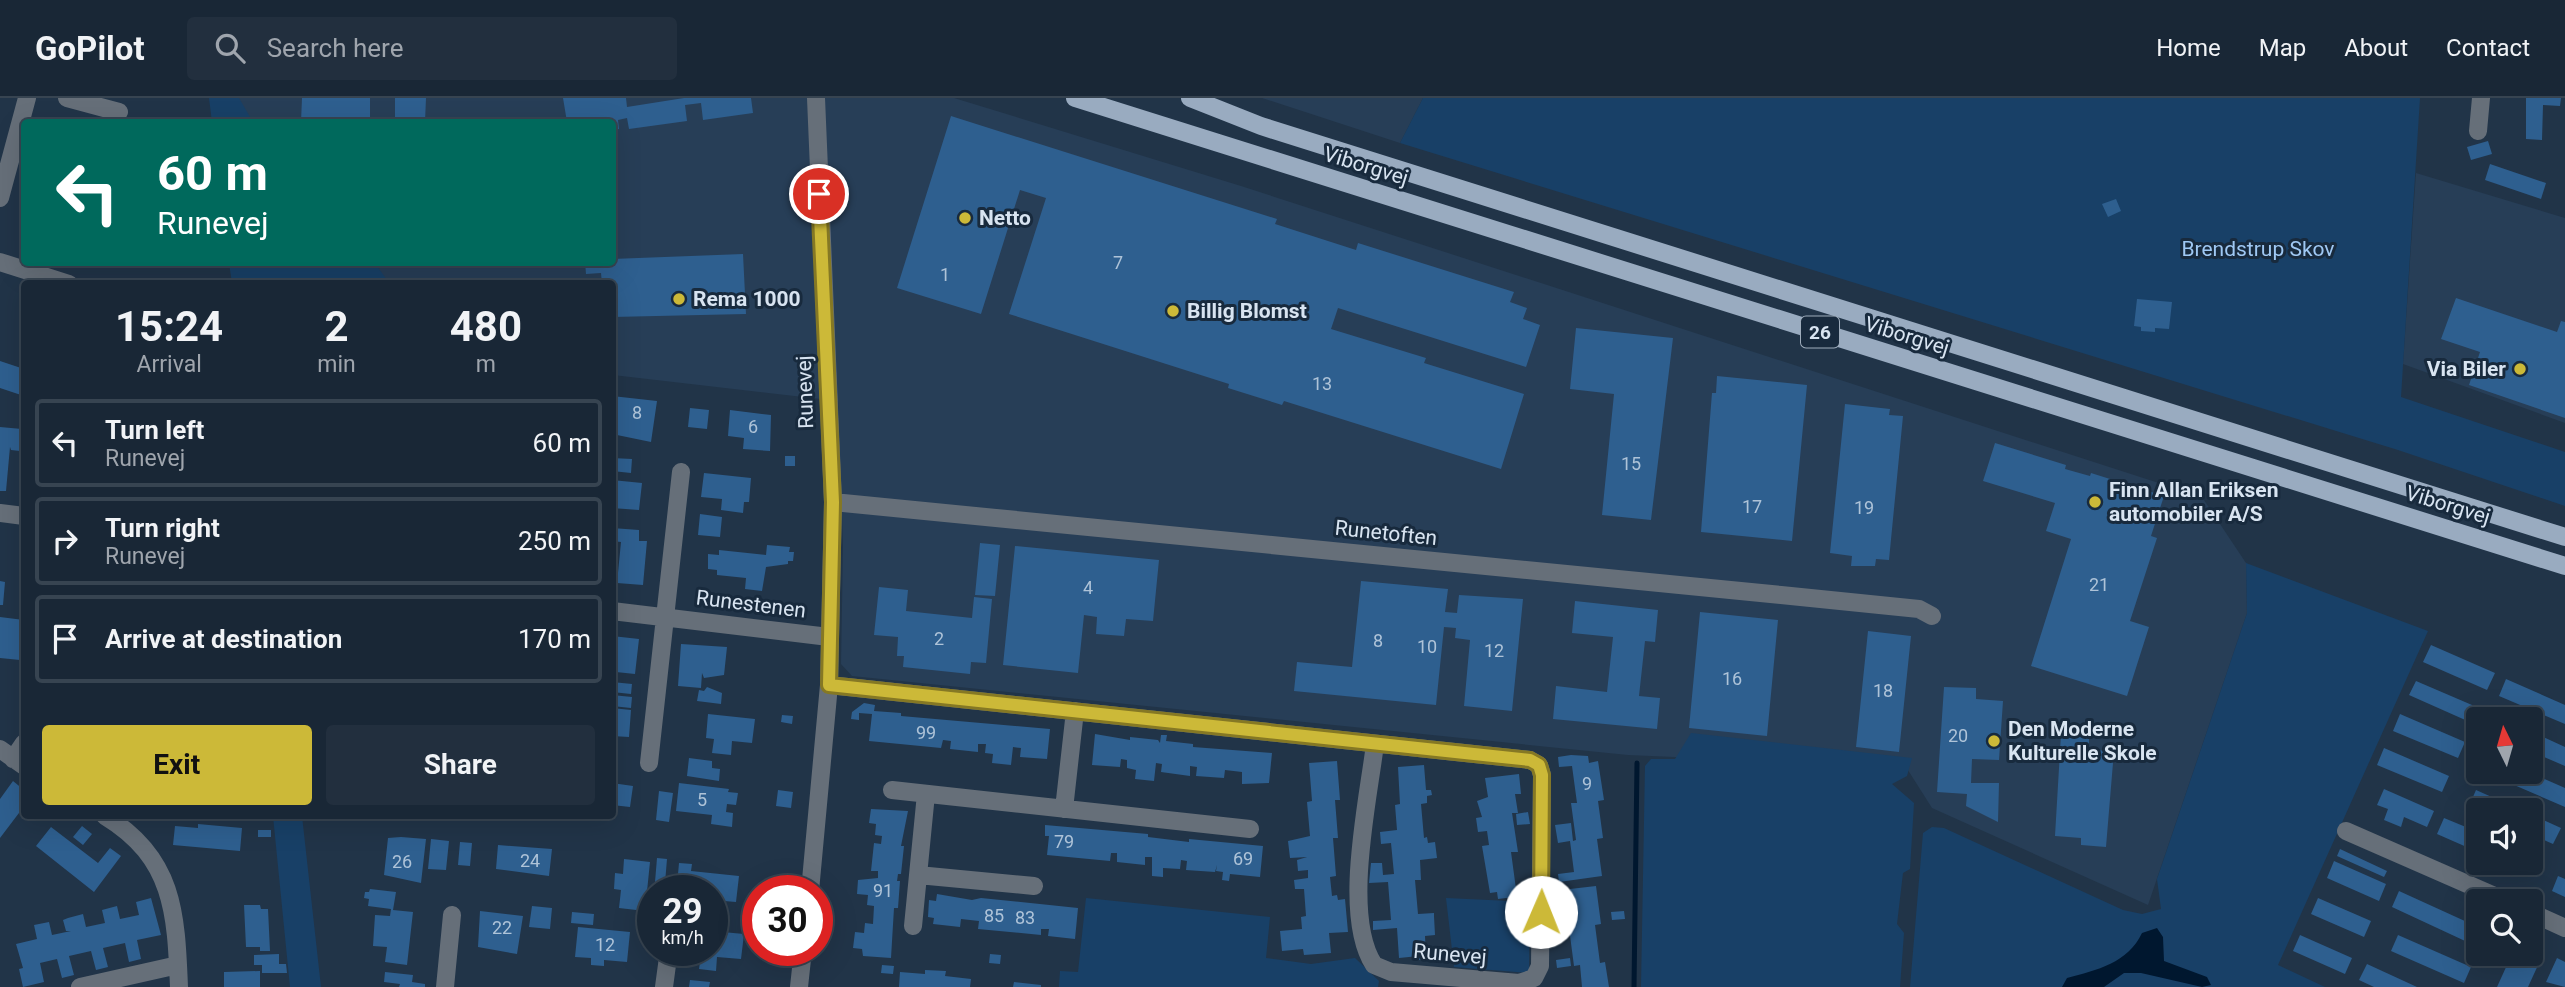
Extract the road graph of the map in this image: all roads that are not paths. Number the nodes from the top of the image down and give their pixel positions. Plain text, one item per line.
1 (27, 98) edge
2 (67, 98) edge
3 (816, 98) edge
4 (1075, 98) edge
5 (1190, 98) edge
6 (2481, 98) edge
7 (119, 112) dead end
8 (21, 119) edge
9 (21, 120) edge
10 (2479, 131) dead end
11 (0, 198) edge
12 (0, 262) edge
13 (56, 280) edge
14 (681, 472) dead end
15 (833, 502) junction
16 (0, 513) edge
17 (21, 516) edge
18 (2565, 537) edge
19 (2565, 566) edge
20 (616, 611) edge
21 (1932, 616) dead end
22 (667, 617) junction
23 (829, 637) junction
24 (829, 685) junction
25 (1075, 710) junction
26 (1375, 744) junction
27 (649, 762) dead end
28 (892, 790) dead end
29 (926, 794) junction
30 (1064, 809) junction
31 (109, 819) edge
32 (1250, 829) dead end
33 (2346, 831) dead end
34 (811, 875) edge
35 (918, 875) junction
36 (1034, 886) dead end
37 (2479, 889) edge
38 (452, 915) dead end
39 (2543, 918) edge
40 (913, 926) dead end
41 (2565, 928) edge
42 (178, 965) junction
43 (667, 966) edge
44 (801, 966) edge
45 (80, 987) edge
46 (179, 987) edge
47 (445, 987) edge
48 (664, 987) edge
49 (799, 987) edge

1 - 8 street
2 - 7 street
3 - 15 street, Runevej
4 - 19 main road, Viborgvej / 26
5 - 18 main road, Viborgvej / 26
6 - 10 street
9 - 11 street
12 - 13 street
14 - 22 street, Runestenen
15 - 21 street, Runetoften
15 - 23 street, Runevej
16 - 17 street
20 - 22 street, Runestenen
22 - 23 street, Runestenen
22 - 27 street, Runestenen
23 - 24 street, Runevej
24 - 25 street, Runevej
24 - 34 street, Runevej
25 - 26 street, Runevej
25 - 30 street
26 - 26 street, Runevej
28 - 29 street
29 - 30 street
29 - 35 street
30 - 32 street
31 - 42 street
33 - 37 street
35 - 36 street
35 - 40 street
38 - 47 street
39 - 41 street
42 - 45 street
42 - 46 street
43 - 48 street
44 - 49 street

